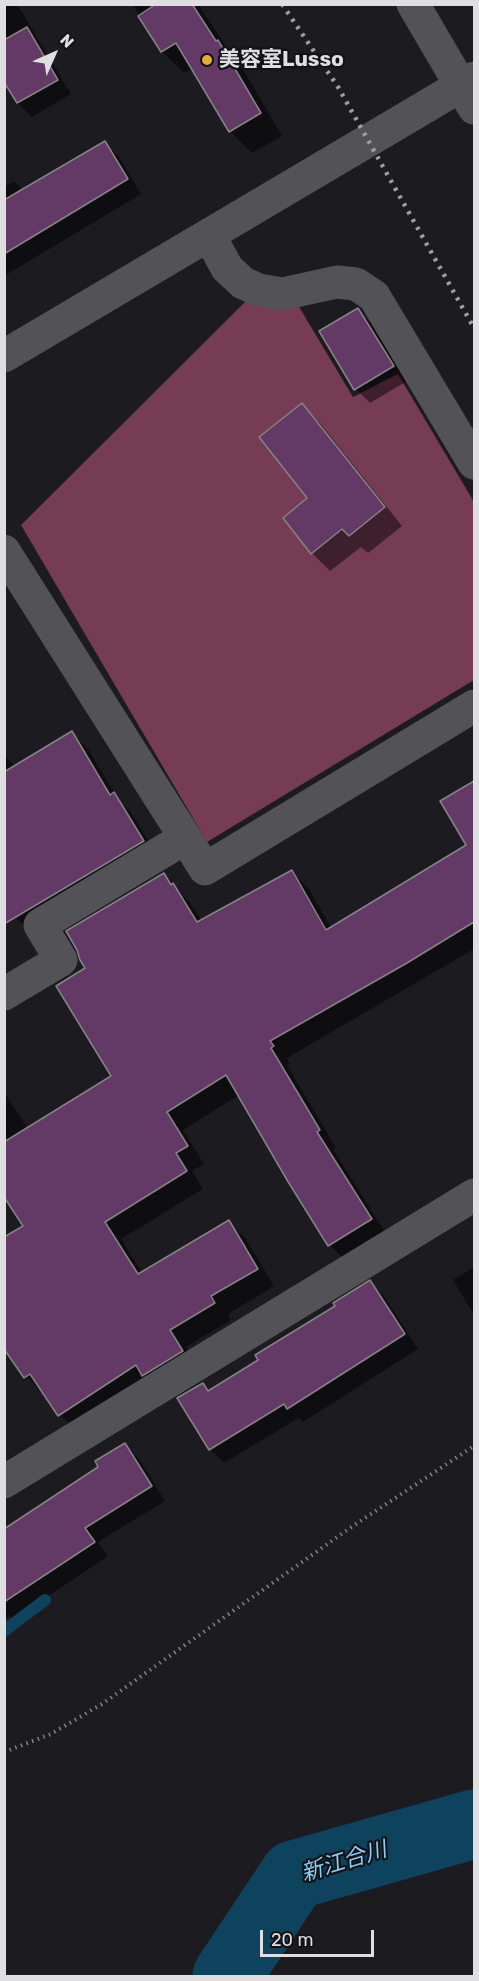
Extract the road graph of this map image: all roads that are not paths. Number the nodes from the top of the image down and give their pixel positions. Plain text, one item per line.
1 (413, 4) edge
2 (470, 91) edge
3 (209, 235) junction
4 (4, 356) edge
5 (474, 463) edge
6 (4, 551) edge
7 (474, 706) edge
8 (185, 838) junction
9 (4, 994) edge
10 (474, 1195) edge
11 (4, 1482) edge

1 - 2 street
2 - 3 street
3 - 4 street
3 - 5 street
6 - 8 street
7 - 8 street
8 - 9 street
10 - 11 street

